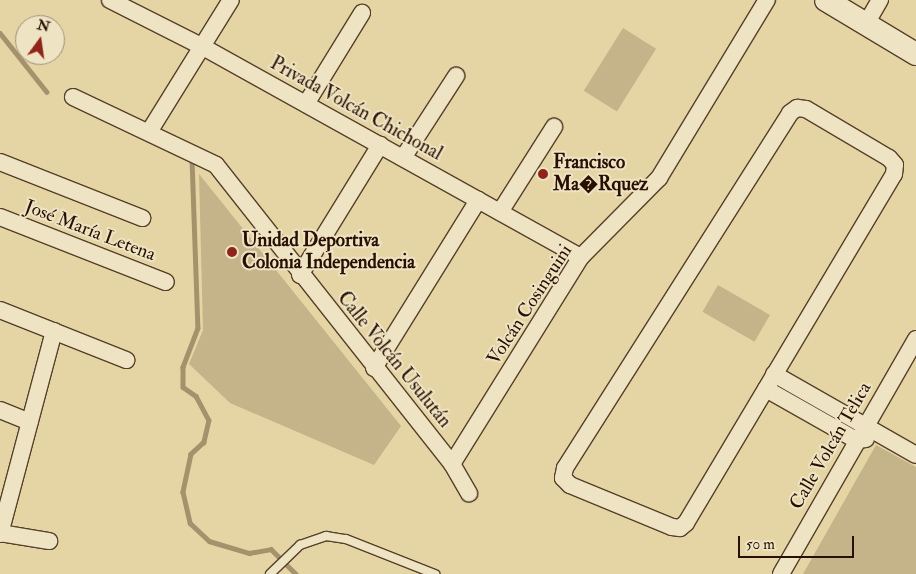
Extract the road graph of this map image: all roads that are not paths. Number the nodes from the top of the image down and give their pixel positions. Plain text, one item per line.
1 (110, 0) edge
2 (231, 0) edge
3 (767, 0) edge
4 (826, 0) edge
5 (880, 0) edge
6 (362, 14) dead end
7 (866, 24) junction
8 (202, 47) junction
9 (916, 54) edge
10 (456, 76) dead end
11 (74, 97) dead end
12 (306, 104) junction
13 (554, 127) dead end
14 (149, 132) junction
15 (380, 145) junction
16 (403, 158) junction
17 (0, 162) edge
18 (478, 200) junction
19 (500, 212) junction
20 (0, 217) edge
21 (142, 218) dead end
22 (581, 257) junction
23 (300, 274) junction
24 (166, 282) dead end
25 (0, 310) edge
26 (54, 331) junction
27 (916, 339) edge
28 (126, 360) dead end
29 (374, 368) junction
30 (774, 374) junction
31 (795, 386) junction
32 (766, 389) junction
33 (786, 401) junction
34 (0, 410) edge
35 (30, 422) junction
36 (866, 426) junction
37 (885, 437) junction
38 (856, 440) junction
39 (916, 455) edge
40 (452, 464) junction
41 (469, 494) dead end
42 (0, 533) edge
43 (49, 541) dead end
44 (270, 574) edge
45 (435, 574) edge
46 (781, 574) edge

1 - 8 street, Privada Volcán Chichonal
2 - 8 street
3 - 22 street, Volcán Cosinguini
4 - 7 street
5 - 7 street
6 - 12 street
7 - 9 street
8 - 12 street, Privada Volcán Chichonal
8 - 14 street
10 - 16 street
11 - 14 street, Calle Volcán Usulután
12 - 15 street, Privada Volcán Chichonal
13 - 19 street
14 - 23 street, Calle Volcán Usulután
15 - 16 street, Privada Volcán Chichonal
15 - 23 street
16 - 18 street, Privada Volcán Chichonal
17 - 21 street
18 - 19 street, Privada Volcán Chichonal
18 - 29 street
19 - 22 street, Privada Volcán Chichonal
20 - 24 street, José María Letena
22 - 40 street, Volcán Cosinguini
23 - 29 street, Calle Volcán Usulután
25 - 26 street
26 - 28 street
26 - 35 street
27 - 36 street, Calle Volcán Telica
29 - 40 street, Calle Volcán Usulután
30 - 31 street
30 - 32 street
30 - 32 street
31 - 33 street
31 - 36 street
32 - 33 street
33 - 38 street
34 - 35 street
35 - 42 street
36 - 37 street
36 - 38 street, Calle Volcán Telica
37 - 38 street
37 - 39 street
38 - 46 street, Calle Volcán Telica
40 - 41 street, Calle Volcán Usulután
42 - 43 street
44 - 45 lane

